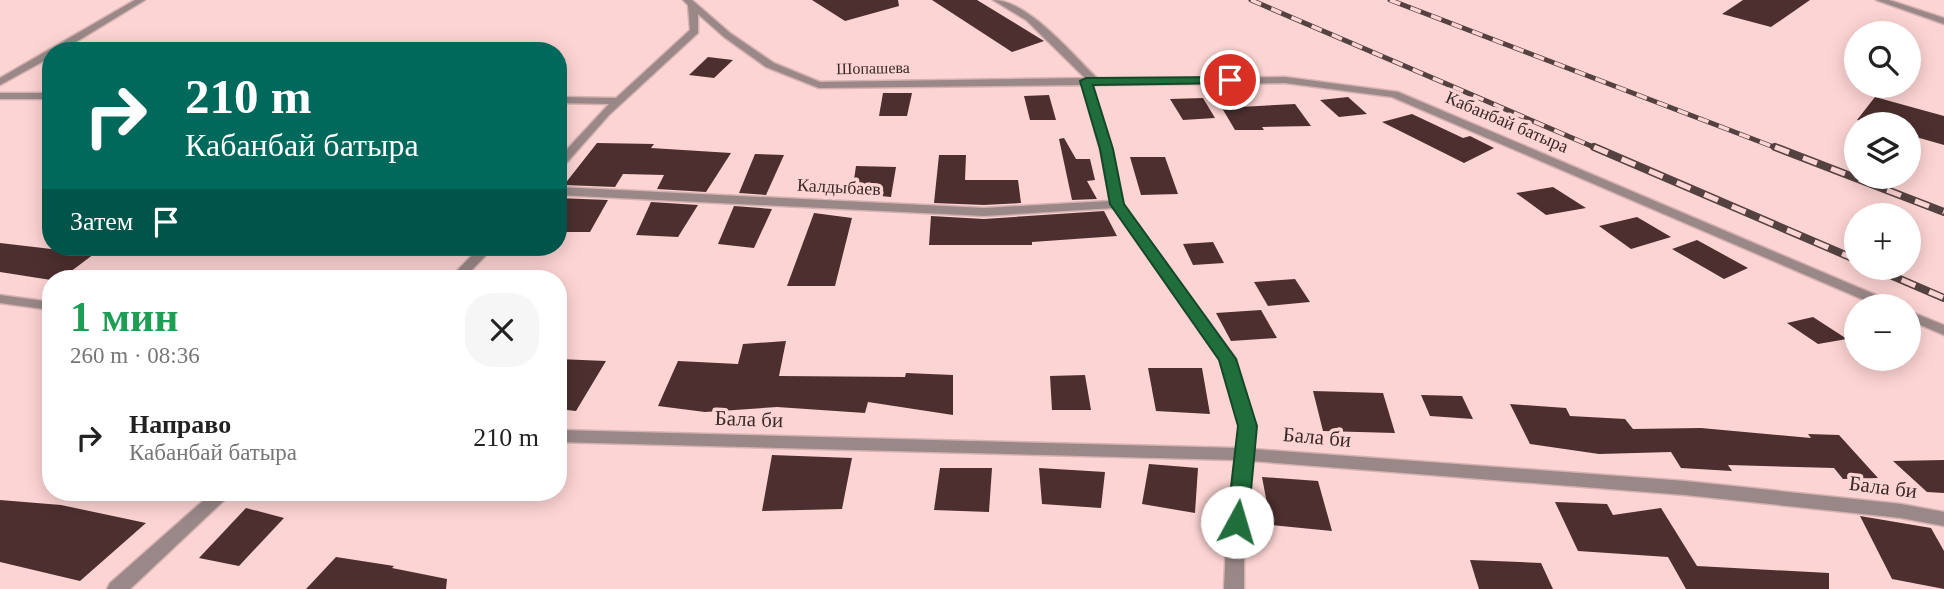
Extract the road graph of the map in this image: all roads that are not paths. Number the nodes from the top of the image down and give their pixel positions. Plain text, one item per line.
1 (141, 0) edge
2 (997, 0) edge
3 (1880, 0) edge
4 (690, 2) edge
5 (1944, 20) edge
6 (69, 42) edge
7 (42, 58) edge
8 (1090, 81) junction
9 (0, 82) edge
10 (0, 96) edge
11 (42, 96) edge
12 (567, 100) edge
13 (619, 101) junction
14 (567, 156) edge
15 (567, 191) edge
16 (1117, 204) junction
17 (478, 256) edge
18 (465, 270) edge
19 (1862, 294) edge
20 (0, 299) edge
21 (42, 305) edge
22 (1921, 320) edge
23 (1944, 330) edge
24 (567, 436) edge
25 (1245, 454) junction
26 (213, 501) edge
27 (1944, 519) edge
28 (117, 589) edge
29 (1234, 589) edge

1 - 6 street
2 - 8 street
3 - 5 street
4 - 8 street, Шопашева
4 - 13 street
7 - 9 street
8 - 16 street
8 - 19 street, Кабанбай батыра
10 - 11 street
12 - 13 street
13 - 14 street
15 - 16 street, Калдыбаев
16 - 25 street
17 - 18 street
20 - 21 street
22 - 23 street
24 - 25 street, Бала би
25 - 27 street, Бала би
25 - 29 street
26 - 28 street

